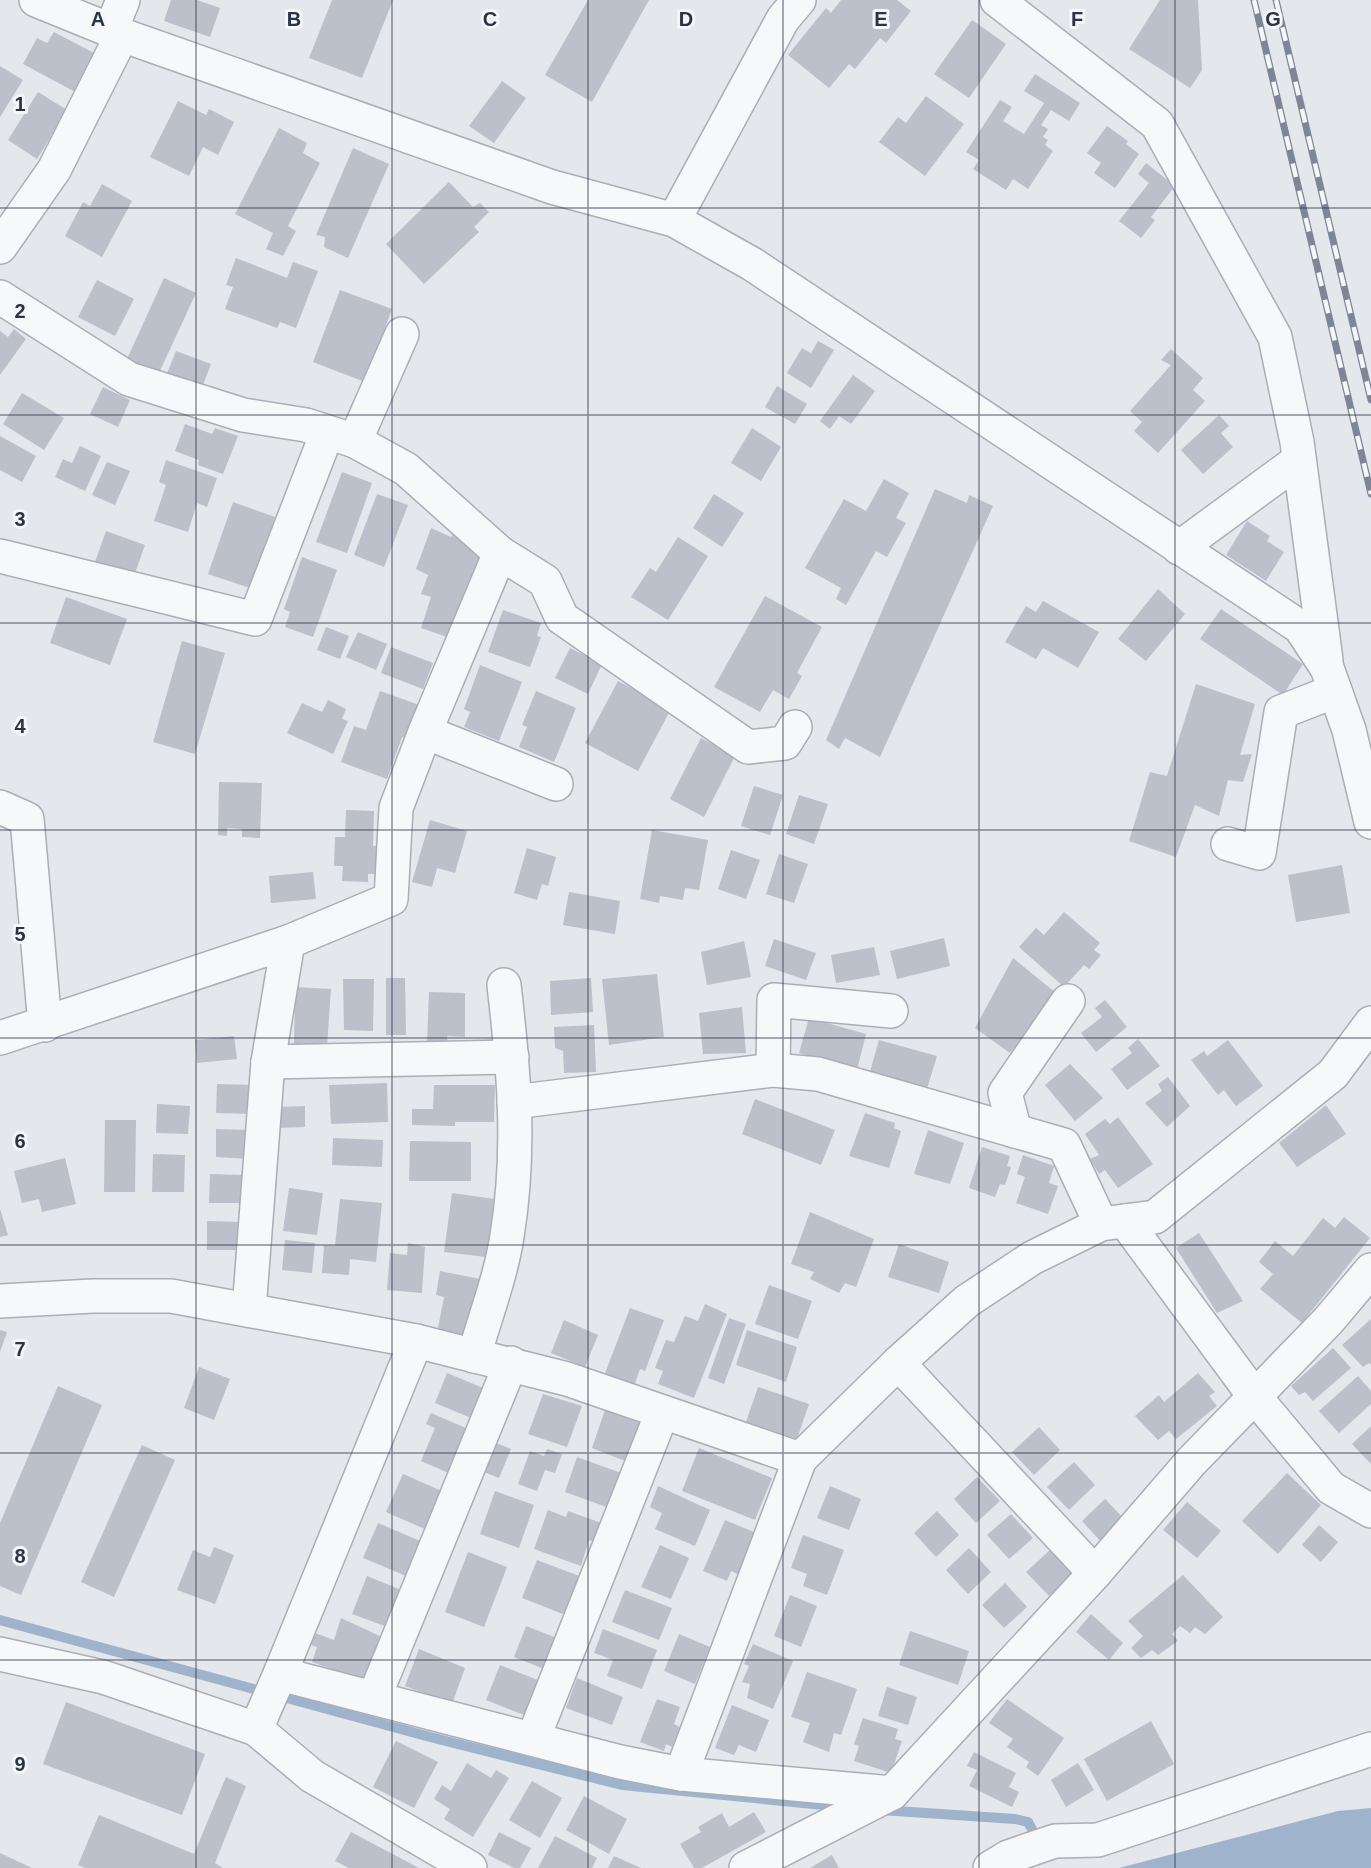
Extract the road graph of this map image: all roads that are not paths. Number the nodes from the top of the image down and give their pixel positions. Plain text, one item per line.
1 (36, 0) edge
2 (123, 0) edge
3 (799, 0) edge
4 (997, 0) edge
5 (116, 33) junction
6 (674, 220) junction
7 (0, 247) edge
8 (0, 297) edge
9 (402, 334) dead end
10 (341, 437) junction
11 (1299, 460) junction
12 (1179, 548) junction
13 (500, 553) junction
14 (0, 556) edge
15 (1331, 679) junction
16 (795, 728) dead end
17 (1360, 730) edge
18 (425, 732) junction
19 (556, 784) dead end
20 (0, 807) edge
21 (1371, 822) edge
22 (1228, 844) dead end
23 (288, 942) junction
24 (504, 985) dead end
25 (1068, 1001) dead end
26 (891, 1011) dead end
27 (1371, 1023) edge
28 (45, 1025) junction
29 (0, 1038) edge
30 (512, 1057) junction
31 (268, 1062) junction
32 (773, 1070) junction
33 (514, 1102) junction
34 (1015, 1131) junction
35 (1113, 1222) junction
36 (1371, 1270) edge
37 (0, 1301) edge
38 (249, 1310) junction
39 (416, 1341) junction
40 (474, 1356) junction
41 (511, 1363) junction
42 (898, 1363) junction
43 (1255, 1397) junction
44 (662, 1413) junction
45 (800, 1459) junction
46 (1371, 1510) edge
47 (1095, 1573) junction
48 (0, 1654) edge
49 (280, 1674) junction
50 (374, 1698) junction
51 (260, 1721) junction
52 (533, 1739) junction
53 (1371, 1749) edge
54 (681, 1774) junction
55 (892, 1793) junction
56 (470, 1868) edge
57 (746, 1868) edge
58 (990, 1868) edge

1 - 5 street
2 - 5 street
3 - 6 street
4 - 11 street
5 - 6 street
5 - 7 street
6 - 12 street
8 - 10 street
9 - 10 street
10 - 13 street
10 - 14 street
11 - 12 street
11 - 15 street
12 - 15 street
13 - 16 street
13 - 18 street
15 - 17 street
15 - 22 street
17 - 21 street
18 - 19 street
18 - 23 street
20 - 28 street
23 - 28 street
23 - 31 street
24 - 30 street
25 - 34 street
26 - 32 street
27 - 35 street
28 - 29 street
30 - 31 street
30 - 33 street
31 - 38 street
32 - 33 street
32 - 34 street
33 - 40 street
34 - 35 street
35 - 42 street
35 - 43 street
36 - 43 street
37 - 38 street
38 - 39 street
39 - 40 street
39 - 49 street
40 - 41 street
41 - 44 street
41 - 50 street
42 - 45 street
42 - 47 street
43 - 46 street
43 - 47 street
44 - 45 street
44 - 52 street
45 - 54 street
47 - 55 street
48 - 51 street
49 - 50 street
49 - 51 street
50 - 52 street
51 - 56 street
52 - 54 street
53 - 58 street
54 - 55 street
55 - 57 street

